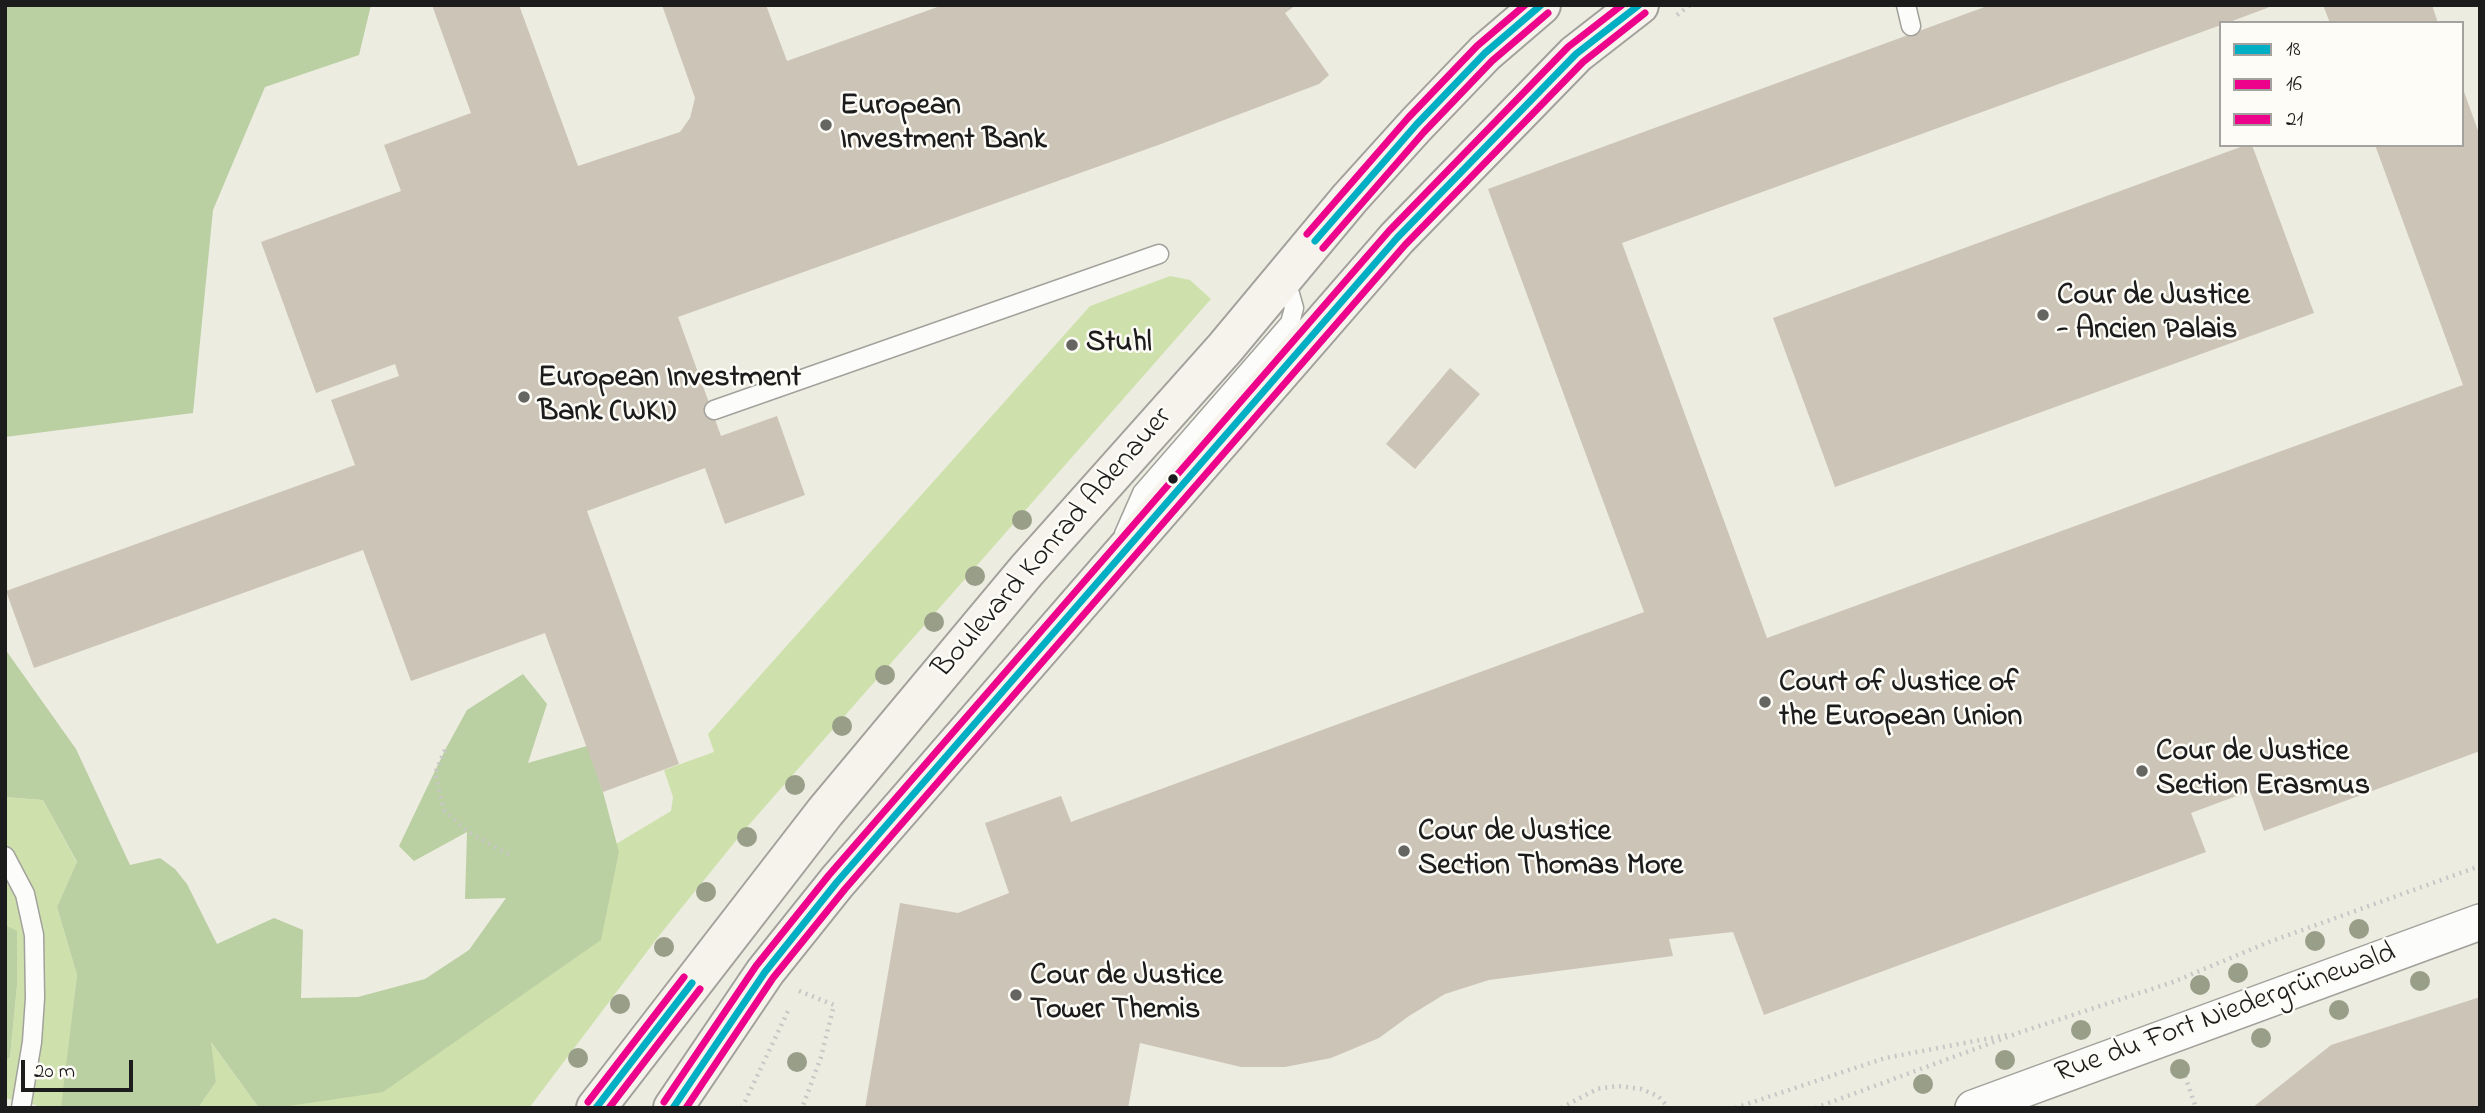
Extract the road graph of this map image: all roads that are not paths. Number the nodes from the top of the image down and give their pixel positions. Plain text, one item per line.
1 (1541, 5) edge
2 (1639, 5) edge
3 (1906, 5) edge
4 (1911, 26) dead end
5 (1159, 254) dead end
6 (1281, 283) junction
7 (714, 410) dead end
8 (1108, 572) junction
9 (5, 856) edge
10 (2480, 922) edge
11 (21, 1108) edge
12 (596, 1108) edge
13 (673, 1108) edge
14 (1973, 1108) edge

1 - 6 main road, Boulevard Konrad Adenauer
2 - 8 main road, Boulevard Konrad Adenauer
3 - 4 lane
5 - 7 lane
6 - 8 lane
6 - 12 main road, Boulevard Konrad Adenauer
8 - 13 main road, Boulevard Konrad Adenauer
9 - 11 lane
10 - 14 street, Rue du Fort Niedergrünewald

